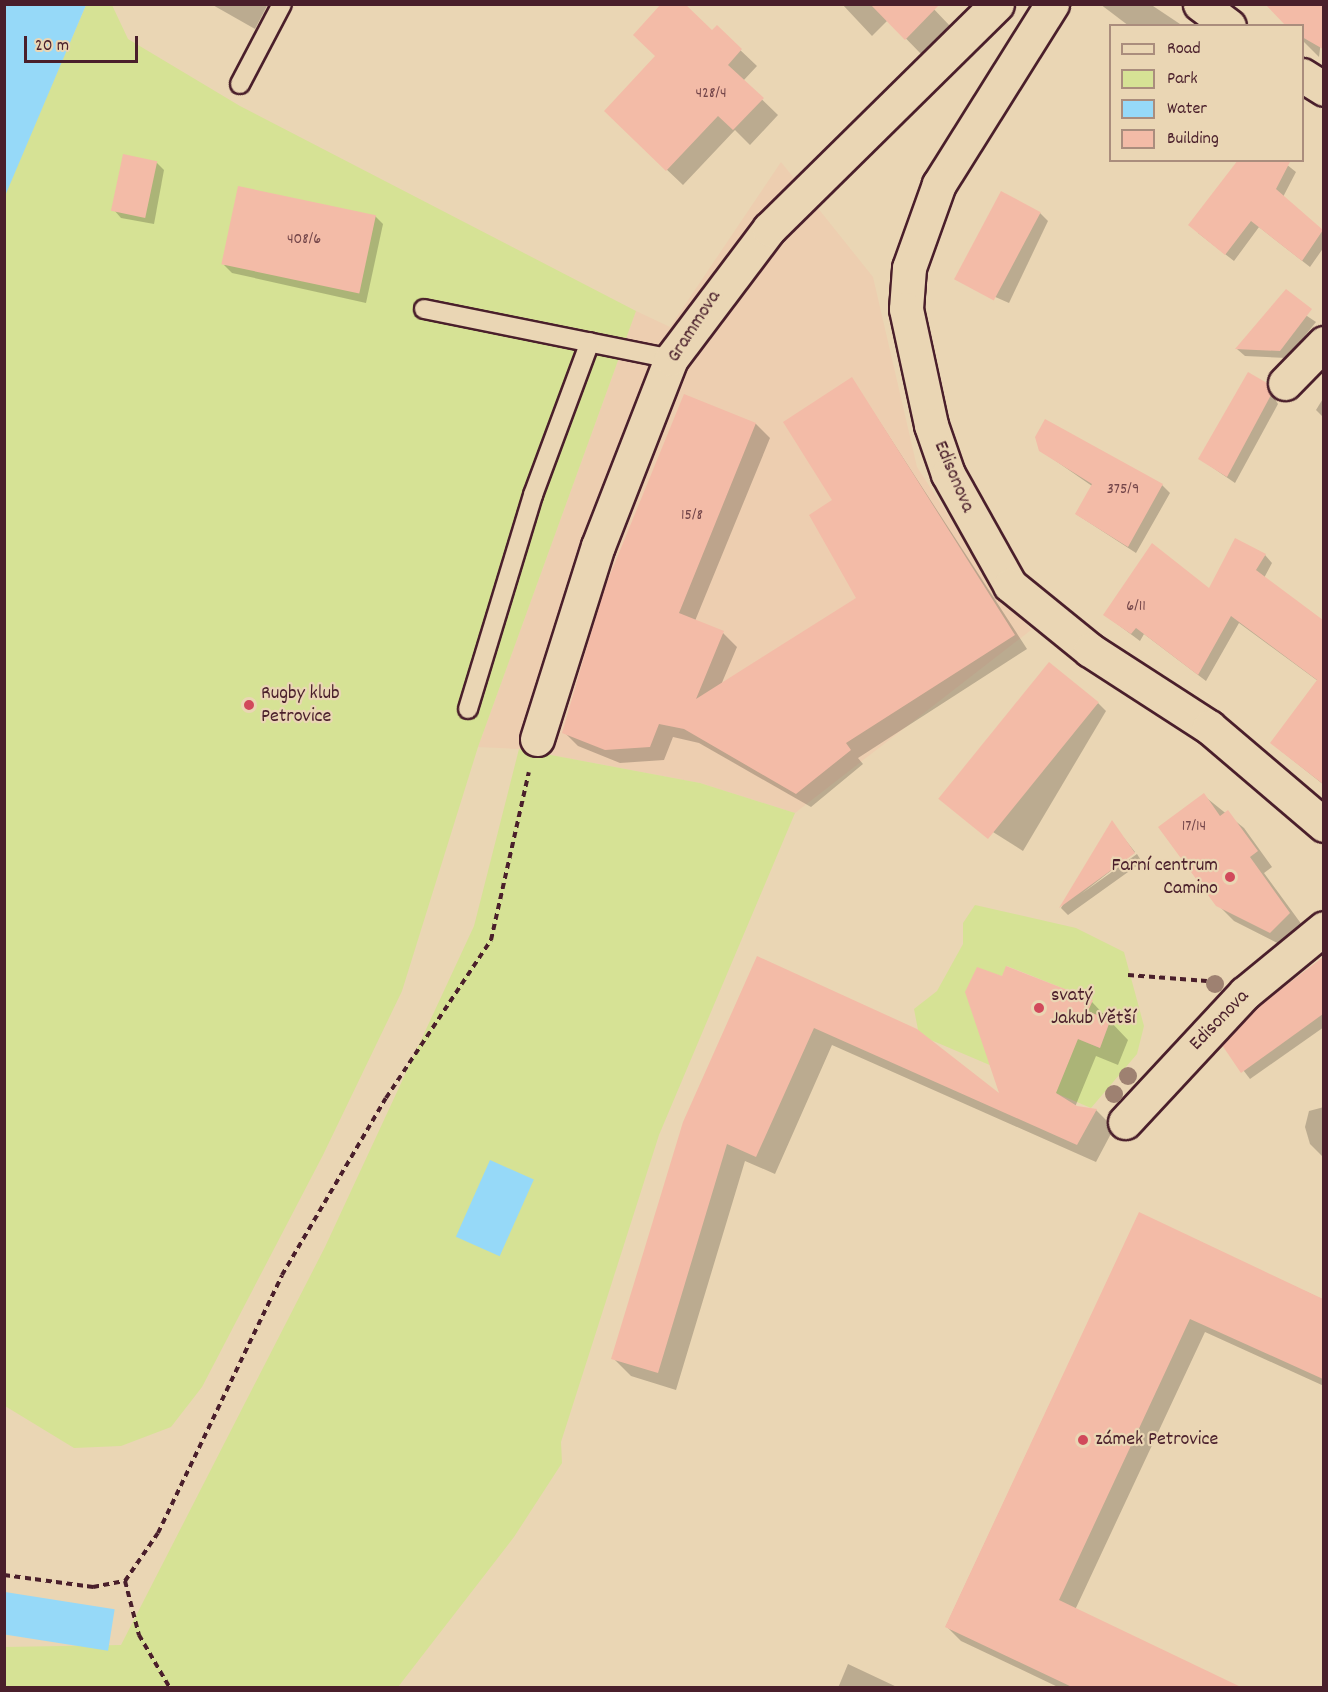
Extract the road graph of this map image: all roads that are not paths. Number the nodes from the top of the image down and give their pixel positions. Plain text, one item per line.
1 (282, 4) edge
2 (997, 4) edge
3 (1052, 4) edge
4 (1200, 4) edge
5 (1226, 24) edge
6 (1304, 76) edge
7 (240, 84) dead end
8 (1323, 89) edge
9 (424, 309) dead end
10 (590, 342) junction
11 (1323, 344) edge
12 (671, 360) junction
13 (1285, 383) dead end
14 (468, 709) dead end
15 (537, 739) road end
16 (1323, 825) edge
17 (1323, 928) edge
18 (1125, 1122) dead end

1 - 7 lane
2 - 12 street, Grammova
3 - 16 street, Edisonova
4 - 5 street
6 - 8 street
9 - 10 lane
10 - 12 lane
10 - 14 lane
11 - 13 street
12 - 15 street, Grammova
17 - 18 street, Edisonova

